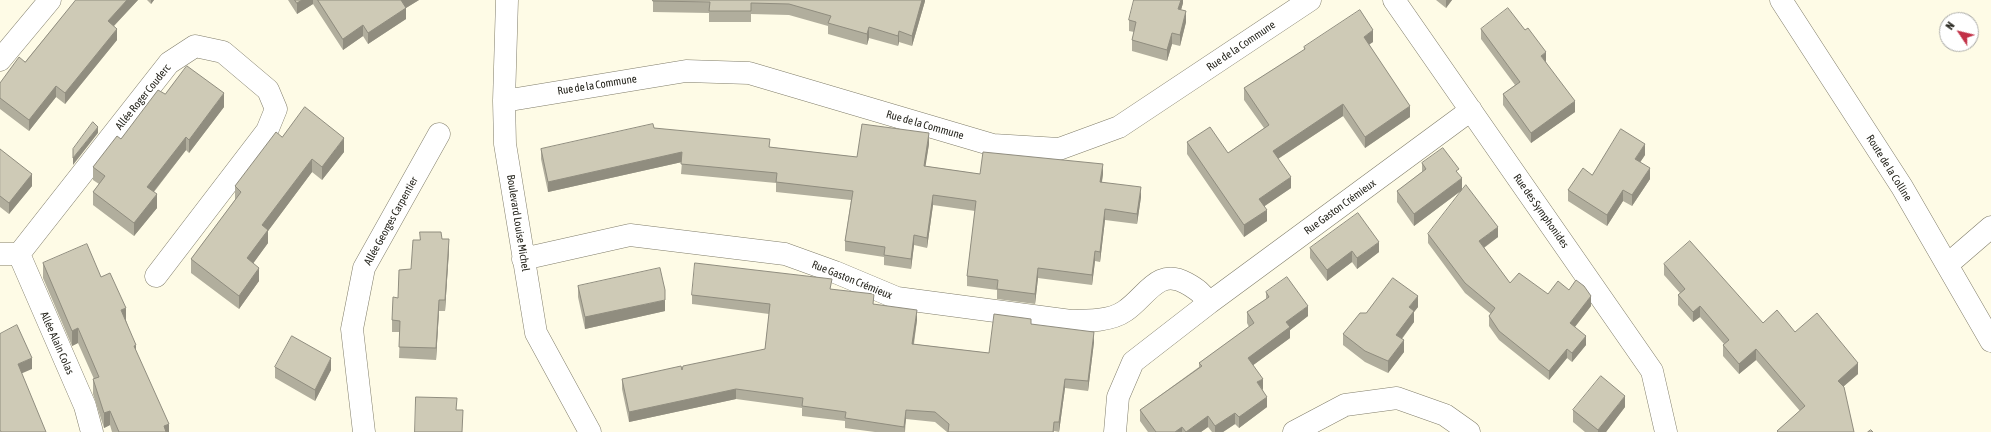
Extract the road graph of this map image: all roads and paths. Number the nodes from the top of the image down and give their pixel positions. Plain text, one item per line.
1 (50, 0) edge
2 (507, 0) edge
3 (1310, 0) edge
4 (1394, 0) edge
5 (1781, 0) edge
6 (0, 60) edge
7 (504, 101) junction
8 (1471, 110) junction
9 (439, 134) dead end
10 (1991, 227) edge
11 (9, 254) edge
12 (523, 259) junction
13 (1947, 265) junction
14 (156, 276) dead end
15 (1209, 304) junction
16 (1991, 341) edge
17 (92, 432) edge
18 (364, 432) edge
19 (590, 432) edge
20 (1115, 432) edge
21 (1294, 432) edge
22 (1468, 432) edge
23 (1666, 432) edge

1 - 6 street
2 - 7 street, Boulevard Louise Michel
3 - 7 street, Rue de la Commune
4 - 8 street, Rue des Symphonides
5 - 13 street, Route de la Colline
7 - 12 street, Boulevard Louise Michel
8 - 15 street, Rue Gaston Crémieux
8 - 23 street, Rue des Symphonides
9 - 18 street, Allée Georges Carpentier
10 - 13 street
11 - 14 street, Allée Roger Couderc
11 - 17 street, Allée Alain Colas
12 - 15 street, Rue Gaston Crémieux
12 - 19 street, Boulevard Louise Michel
13 - 16 street, Route de la Colline
15 - 20 street, Rue Gaston Crémieux
21 - 22 street

